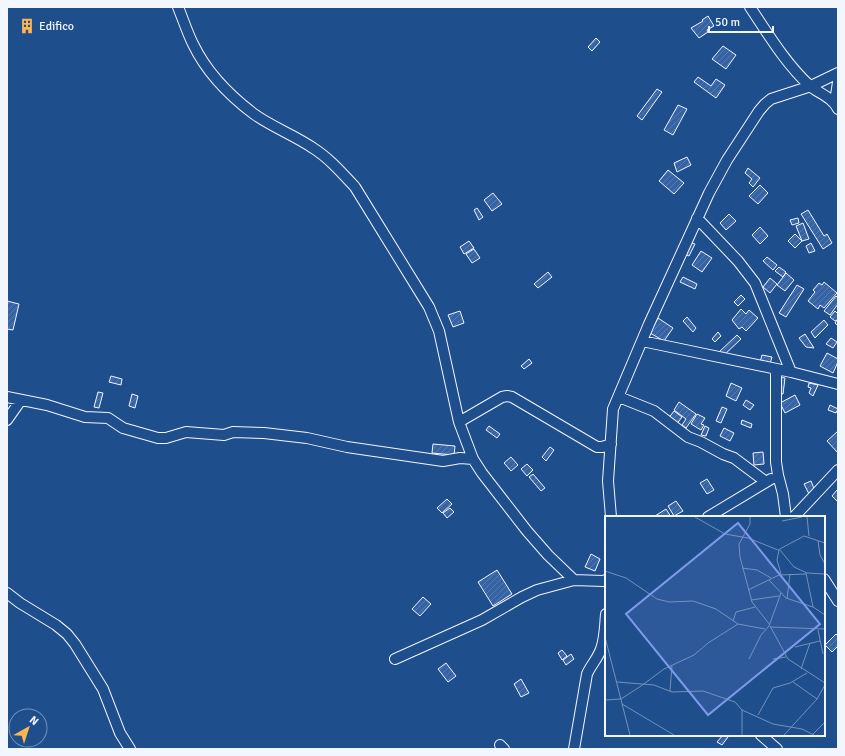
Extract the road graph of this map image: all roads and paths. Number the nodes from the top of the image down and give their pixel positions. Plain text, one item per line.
1 (178, 7) edge
2 (750, 7) edge
3 (838, 73) edge
4 (838, 82) edge
5 (810, 86) junction
6 (836, 105) edge
7 (697, 218) junction
8 (642, 341) junction
9 (776, 370) junction
10 (790, 372) junction
11 (838, 384) edge
12 (7, 397) edge
13 (619, 397) junction
14 (21, 400) junction
15 (7, 420) edge
16 (459, 422) junction
17 (611, 444) junction
18 (473, 459) junction
19 (838, 470) edge
20 (778, 474) junction
21 (766, 482) junction
22 (611, 516) edge
23 (710, 516) edge
24 (786, 516) edge
25 (795, 516) edge
26 (574, 580) junction
27 (825, 581) edge
28 (605, 582) edge
29 (7, 594) edge
30 (838, 601) edge
31 (605, 624) edge
32 (395, 658) dead end
33 (761, 736) edge
34 (130, 749) edge
35 (574, 749) edge
36 (777, 749) edge

1 - 16 street
2 - 5 street
3 - 5 street
4 - 6 street
5 - 6 street
5 - 7 street
7 - 8 street
7 - 10 street
8 - 9 street
8 - 13 street
9 - 10 street
9 - 20 street
10 - 11 street
12 - 14 street
13 - 17 street
13 - 21 street
14 - 15 street
14 - 18 street
16 - 17 street
16 - 18 street
17 - 22 street
18 - 26 street
19 - 25 street
20 - 21 street
20 - 24 street
21 - 23 street
26 - 28 street
26 - 32 street
27 - 30 street
29 - 34 street
31 - 35 street
33 - 36 street

